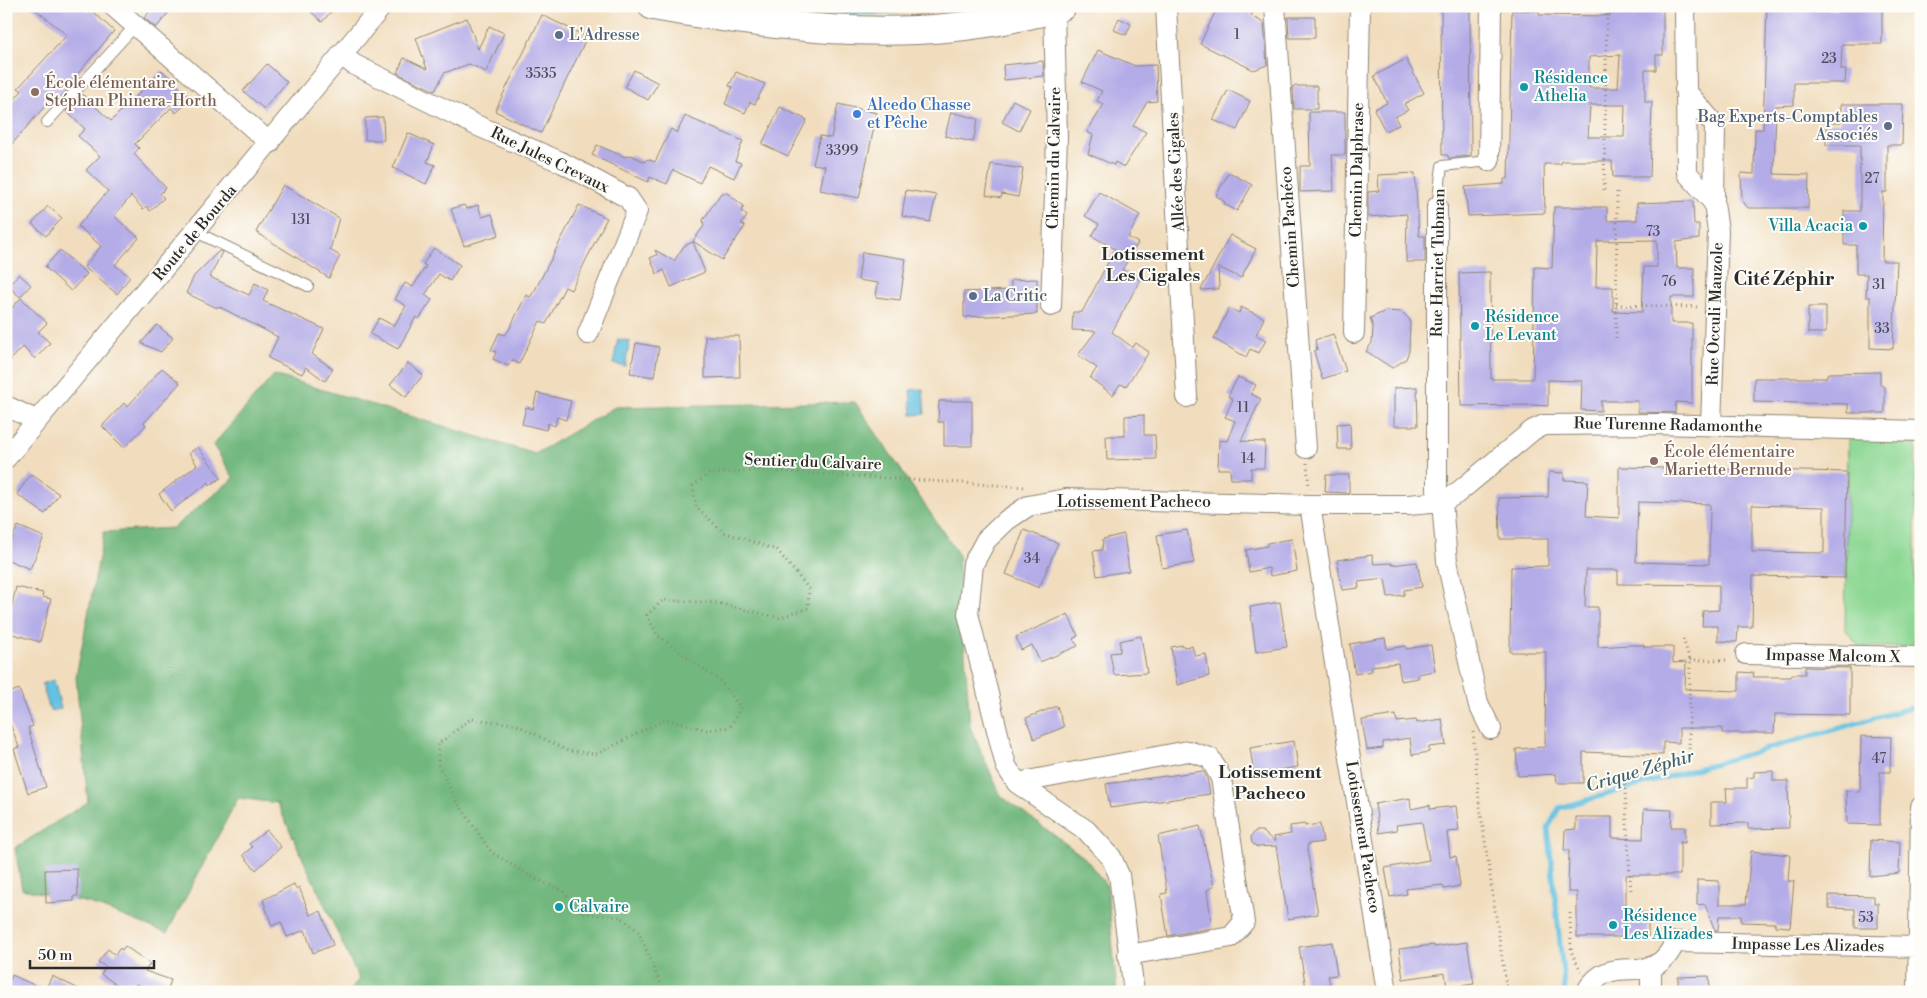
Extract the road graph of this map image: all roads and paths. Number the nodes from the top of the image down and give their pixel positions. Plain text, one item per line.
1 (113, 6) edge
2 (382, 6) edge
3 (653, 6) edge
4 (1166, 6) edge
5 (1275, 6) edge
6 (1360, 6) edge
7 (1491, 6) edge
8 (1607, 6) edge
9 (1685, 6) edge
10 (1058, 8) edge
11 (690, 10) edge
12 (135, 26) junction
13 (342, 54) junction
14 (1685, 90) junction
15 (47, 122) dead end
16 (270, 143) junction
17 (1489, 162) joint
18 (1604, 190) dead end
19 (1617, 190) dead end
20 (1714, 204) junction
21 (1437, 207) joint
22 (196, 232) junction
23 (308, 286) dead end
24 (1616, 305) junction
25 (1051, 306) dead end
26 (1715, 308) junction
27 (1354, 333) dead end
28 (588, 334) dead end
29 (1616, 338) dead end
30 (1187, 397) dead end
31 (6, 406) edge
32 (36, 420) junction
33 (1711, 424) junction
34 (1921, 431) edge
35 (1306, 448) joint
36 (6, 458) edge
37 (1027, 487) dead end
38 (1442, 502) junction
39 (1310, 504) junction
40 (1683, 639) dead end
41 (1746, 654) joint
42 (1921, 657) edge
43 (1690, 660) junction
44 (1478, 703) junction
45 (1491, 729) dead end
46 (1689, 759) dead end
47 (1624, 774) dead end
48 (1017, 783) junction
49 (1921, 807) edge
50 (1631, 891) dead end
51 (1570, 913) dead end
52 (1919, 947) junction
53 (1128, 955) junction
54 (1651, 968) junction
55 (1587, 990) edge
56 (664, 992) edge
57 (1134, 992) edge
58 (1387, 992) edge
59 (1507, 992) edge
60 (1651, 992) edge
61 (1918, 992) edge

1 - 12 street
2 - 13 street, Route de Bourda
3 - 11 main road
4 - 30 street, Allée des Cigales
5 - 35 street, Chemin Pachéco
6 - 27 street, Chemin Dalphrase
7 - 17 street, Rue Harriet Tubman
8 - 18 path
9 - 14 street
10 - 11 main road
10 - 25 street, Chemin du Calvaire
12 - 15 lane
12 - 16 street
13 - 16 street, Route de Bourda
13 - 28 street, Rue Jules Crevaux
14 - 20 street
14 - 20 street, Rue Occuli Mauzole
16 - 22 street, Route de Bourda
17 - 21 lane, Rue Harriet Tubman
19 - 24 path
20 - 26 street, Rue Occuli Mauzole
21 - 38 street, Rue Harriet Tubman
22 - 23 lane
22 - 32 street, Route de Bourda
24 - 26 path
24 - 29 path
26 - 33 street, Rue Occuli Mauzole
31 - 32 street
32 - 36 street, Route de Bourda
33 - 34 street, Rue Turenne Radamonthe
33 - 38 street, Rue Turenne Radamonthe
35 - 39 path
37 - 56 path, Sentier du Calvaire
38 - 39 street, Lotissement Pacheco
38 - 44 street, Rue Harriet Tubman
39 - 48 street, Lotissement Pacheco
39 - 58 street, Lotissement Pacheco
40 - 43 path
41 - 42 street, Impasse Malcom X
41 - 43 path
43 - 46 path
44 - 45 street, Rue Harriet Tubman
44 - 59 path
47 - 50 path
48 - 53 street, Lotissement Pacheco
48 - 53 street
49 - 52 street
51 - 55 path
52 - 54 street, Impasse Les Alizades
52 - 61 street
53 - 57 street, Lotissement Pacheco
54 - 55 street
54 - 60 street

